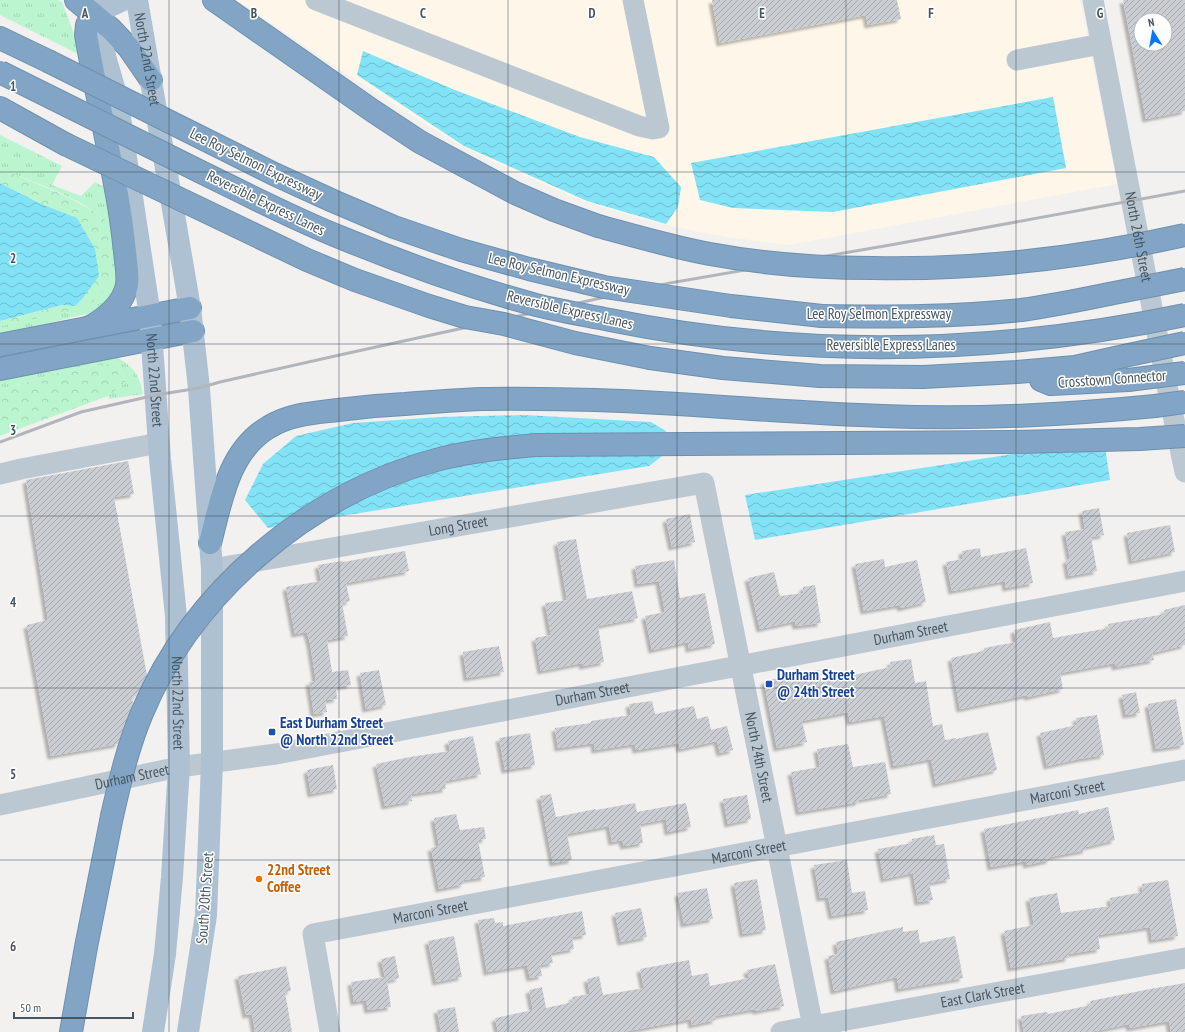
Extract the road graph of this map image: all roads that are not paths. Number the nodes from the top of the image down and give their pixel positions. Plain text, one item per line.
1 (76, 0) edge
2 (123, 0) edge
3 (137, 0) edge
4 (214, 0) edge
5 (316, 0) edge
6 (633, 0) edge
7 (1092, 0) edge
8 (90, 7) edge
9 (0, 38) edge
10 (1101, 44) junction
11 (1017, 60) dead end
12 (0, 72) edge
13 (151, 80) junction
14 (0, 108) edge
15 (0, 118) edge
16 (38, 128) junction
17 (1185, 235) edge
18 (1185, 279) edge
19 (190, 308) junction
20 (1185, 314) edge
21 (150, 316) junction
22 (90, 327) junction
23 (193, 331) junction
24 (152, 338) junction
25 (1185, 343) edge
26 (0, 345) edge
27 (0, 369) edge
28 (1017, 372) junction
29 (1185, 373) edge
30 (1185, 402) edge
31 (1185, 436) edge
32 (159, 443) junction
33 (1185, 472) edge
34 (0, 474) edge
35 (704, 483) joint
36 (210, 543) junction
37 (212, 569) junction
38 (1185, 581) edge
39 (740, 665) junction
40 (212, 763) junction
41 (179, 767) junction
42 (1185, 770) edge
43 (0, 805) edge
44 (777, 848) junction
45 (1185, 958) edge
46 (813, 1029) edge
47 (71, 1032) edge
48 (153, 1032) edge
49 (188, 1032) edge
50 (330, 1032) edge
51 (781, 1032) edge

1 - 8 highway
2 - 8 main road
3 - 13 main road, North 22nd Street
4 - 17 highway, bridge
5 - 6 street
7 - 10 street, North 26th Street
8 - 13 highway
8 - 21 main road, North 22nd Street
8 - 22 highway
9 - 18 highway, Lee Roy Selmon Expressway, bridge
10 - 11 street
10 - 33 street, North 26th Street
12 - 20 highway, Reversible Express Lanes, bridge
13 - 19 main road, North 22nd Street
14 - 16 highway
15 - 16 highway
16 - 28 highway, bridge
19 - 21 highway
19 - 23 main road, North 22nd Street
21 - 22 highway
21 - 24 main road, North 22nd Street
22 - 26 highway
23 - 24 highway
23 - 36 main road, North 22nd Street
24 - 27 highway
24 - 32 main road, North 22nd Street
25 - 28 highway, bridge
28 - 29 highway, Crosstown Connector, bridge
30 - 36 highway, bridge
31 - 47 highway, bridge
32 - 34 street
32 - 41 main road, North 22nd Street
35 - 37 street, Long Street
35 - 39 street, North 24th Street
36 - 37 main road, North 22nd Street
37 - 40 main road, North 22nd Street
38 - 39 street, Durham Street
39 - 40 street, Durham Street
39 - 44 street, North 24th Street
40 - 41 street, Durham Street
40 - 49 main road, South 20th Street
41 - 43 street, Durham Street
41 - 48 main road
42 - 44 street, Marconi Street
44 - 46 street, North 24th Street
44 - 50 street, Marconi Street
45 - 46 street, East Clark Street
46 - 51 street, East Clark Street

